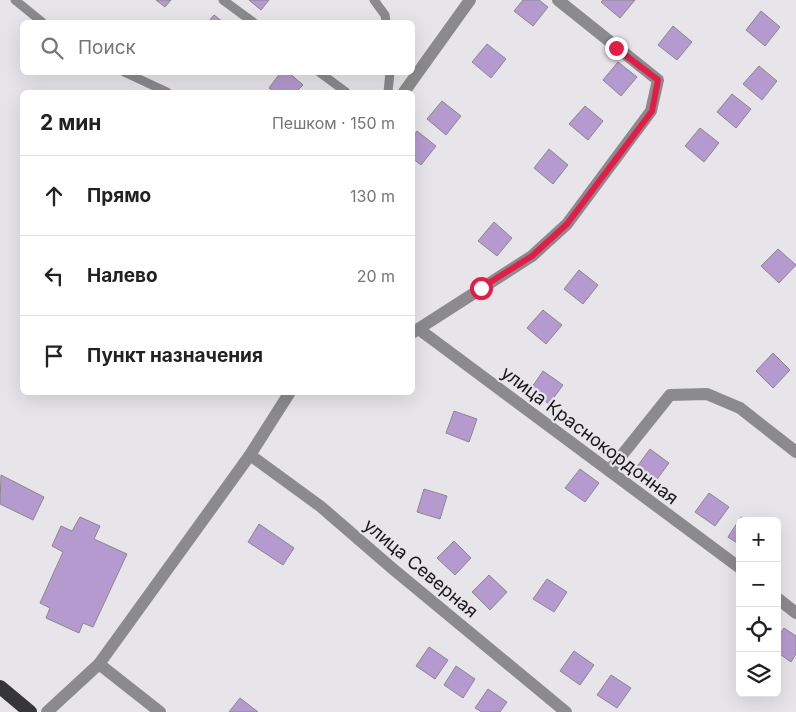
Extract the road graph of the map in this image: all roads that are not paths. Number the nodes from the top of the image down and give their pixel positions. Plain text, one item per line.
1 (15, 0) edge
2 (223, 0) edge
3 (374, 0) edge
4 (470, 0) edge
5 (558, 0) edge
6 (40, 20) edge
7 (250, 20) edge
8 (386, 20) edge
9 (130, 75) edge
10 (323, 75) edge
11 (390, 75) edge
12 (163, 90) edge
13 (343, 90) edge
14 (388, 90) edge
15 (405, 90) edge
16 (416, 332) edge
17 (288, 395) edge
18 (796, 452) edge
19 (250, 455) junction
20 (610, 470) junction
21 (736, 565) edge
22 (781, 601) edge
23 (796, 613) edge
24 (99, 664) junction
25 (0, 687) edge
26 (30, 712) edge
27 (47, 712) edge
28 (160, 712) edge
29 (566, 712) edge

1 - 6 lane
2 - 7 lane
3 - 8 lane
4 - 15 street
5 - 16 street
9 - 12 lane
10 - 13 lane
11 - 14 lane
16 - 20 street, улица Краснокордонная
17 - 19 street
18 - 20 street
19 - 24 street
19 - 29 street, улица Северная
20 - 21 street, улица Краснокордонная
22 - 23 street
24 - 27 street
24 - 28 street
25 - 26 highway

